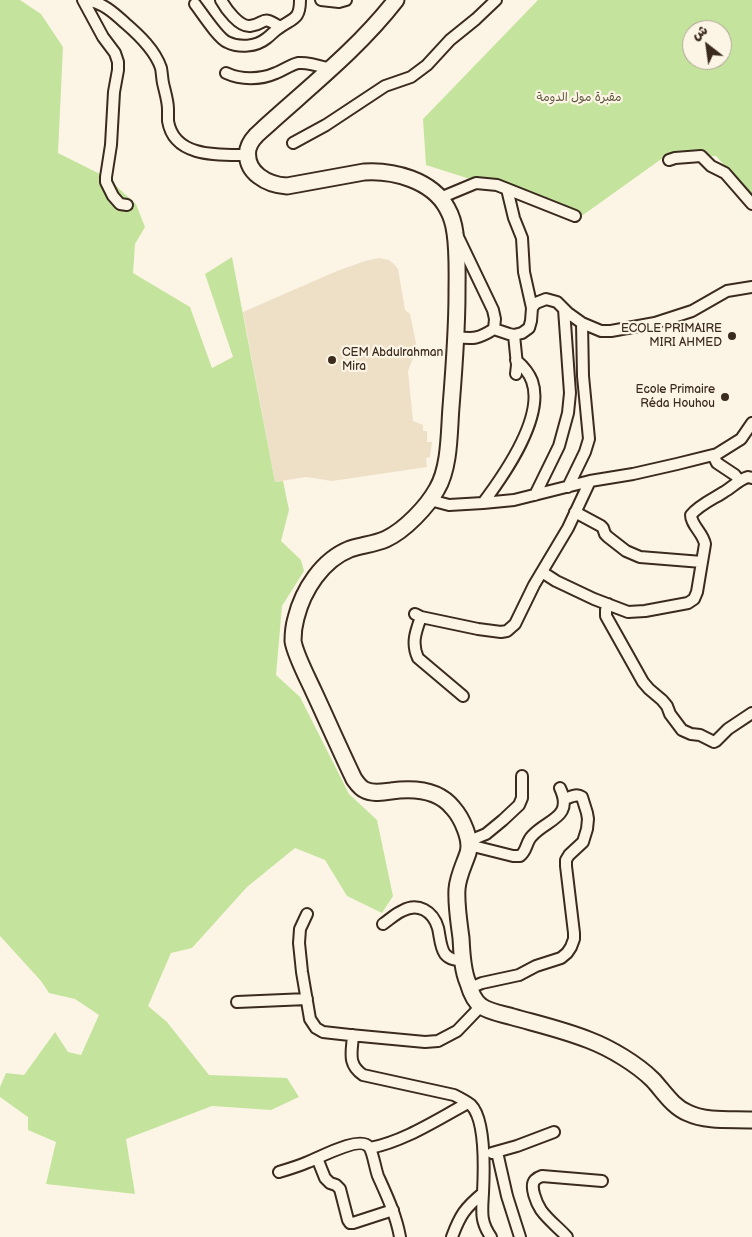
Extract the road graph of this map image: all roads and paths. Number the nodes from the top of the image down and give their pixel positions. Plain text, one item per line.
1 (85, 0) edge
2 (222, 0) edge
3 (300, 0) edge
4 (322, 0) edge
5 (346, 0) edge
6 (396, 0) edge
7 (496, 0) edge
8 (194, 4) dead end
9 (280, 27) junction
10 (330, 68) junction
11 (226, 73) dead end
12 (293, 143) dead end
13 (248, 156) junction
14 (669, 160) dead end
15 (508, 189) junction
16 (440, 198) junction
17 (752, 204) edge
18 (127, 205) dead end
19 (575, 216) dead end
20 (455, 232) junction
21 (752, 287) edge
22 (532, 308) junction
23 (564, 309) junction
24 (582, 323) junction
25 (494, 329) junction
26 (514, 335) junction
27 (456, 337) junction
28 (516, 360) junction
29 (516, 374) dead end
30 (752, 423) edge
31 (713, 455) junction
32 (752, 478) edge
33 (739, 480) junction
34 (590, 481) junction
35 (568, 487) junction
36 (534, 495) junction
37 (430, 500) junction
38 (484, 503) junction
39 (575, 512) junction
40 (702, 562) junction
41 (542, 572) junction
42 (608, 604) junction
43 (463, 696) dead end
44 (752, 713) edge
45 (522, 776) dead end
46 (560, 788) dead end
47 (565, 799) junction
48 (469, 843) junction
49 (307, 914) dead end
50 (382, 924) dead end
51 (463, 960) junction
52 (470, 988) junction
53 (307, 999) junction
54 (237, 1002) dead end
55 (481, 1006) junction
56 (353, 1035) junction
57 (468, 1103) junction
58 (752, 1120) edge
59 (554, 1132) dead end
60 (370, 1148) junction
61 (497, 1152) junction
62 (484, 1155) junction
63 (317, 1158) junction
64 (280, 1172) dead end
65 (602, 1181) dead end
66 (483, 1193) junction
67 (393, 1210) junction
68 (400, 1237) edge
69 (452, 1237) edge
70 (491, 1237) edge
71 (520, 1237) edge
72 (567, 1237) edge

1 - 13 street
1 - 18 street
2 - 9 street
3 - 9 street
4 - 5 street
6 - 10 main road
7 - 12 street
8 - 9 street
10 - 11 street
10 - 13 main road
13 - 16 main road
14 - 17 street
15 - 16 street
15 - 19 street
15 - 22 street
16 - 20 main road
20 - 25 street
20 - 27 main road
21 - 24 street
22 - 23 street
22 - 26 street
23 - 24 street
23 - 36 street
24 - 35 street
25 - 26 street
25 - 27 street
26 - 28 street
27 - 37 main road
28 - 29 street
28 - 38 street
30 - 31 street
31 - 33 street
31 - 34 street
32 - 33 street
33 - 40 street
34 - 35 street
34 - 39 street
35 - 36 street
36 - 38 street
37 - 38 street
37 - 48 main road
39 - 40 street
39 - 41 street
40 - 42 street
41 - 42 street
41 - 43 street
42 - 44 street
45 - 48 street
46 - 47 street
47 - 48 street
47 - 52 street
48 - 51 main road
49 - 53 street
50 - 51 street
51 - 52 main road
52 - 55 main road
53 - 54 street
53 - 56 street
55 - 56 street
55 - 58 main road
56 - 57 street
57 - 60 street
57 - 62 street
59 - 61 street
60 - 63 street
60 - 67 street
61 - 62 street
61 - 71 street
62 - 66 street
63 - 64 street
63 - 67 street
65 - 72 street
66 - 69 street
66 - 70 street
67 - 68 street

